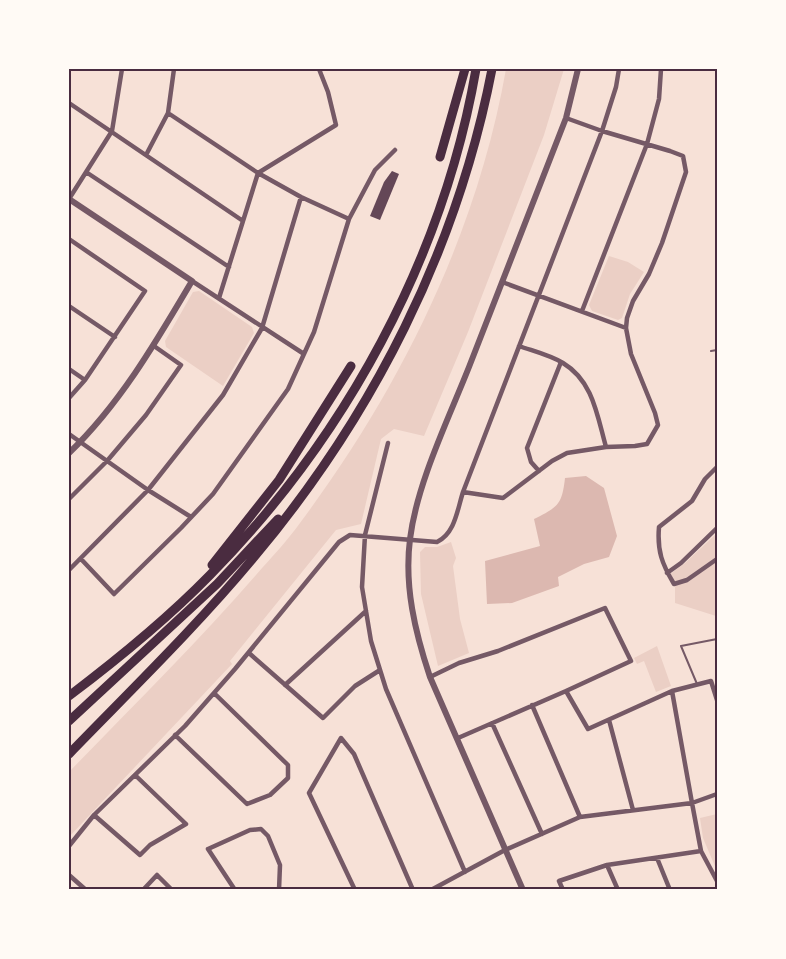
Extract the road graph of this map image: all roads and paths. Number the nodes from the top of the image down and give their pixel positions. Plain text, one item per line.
1 (122, 69) edge
2 (174, 69) edge
3 (320, 69) edge
4 (465, 69) edge
5 (476, 69) edge
6 (492, 69) edge
7 (578, 69) edge
8 (619, 69) edge
9 (661, 69) edge
10 (69, 103) edge
11 (168, 114) junction
12 (566, 118) junction
13 (112, 131) junction
14 (602, 131) junction
15 (647, 144) junction
16 (395, 150) dead end
17 (146, 155) junction
18 (440, 157) dead end
19 (87, 172) junction
20 (258, 173) junction
21 (301, 197) junction
22 (69, 199) edge
23 (349, 219) junction
24 (243, 221) junction
25 (69, 239) edge
26 (229, 267) junction
27 (192, 281) junction
28 (502, 282) junction
29 (539, 296) junction
30 (219, 298) junction
31 (69, 306) edge
32 (582, 311) junction
33 (262, 328) junction
34 (626, 328) junction
35 (115, 337) junction
36 (154, 346) junction
37 (519, 346) junction
38 (717, 350) edge
39 (711, 351) dead end
40 (304, 354) junction
41 (561, 362) junction
42 (351, 366) dead end
43 (69, 369) edge
44 (85, 380) junction
45 (69, 398) edge
46 (69, 434) edge
47 (81, 442) junction
48 (388, 443) dead end
49 (606, 447) junction
50 (332, 452) junction
51 (69, 453) edge
52 (108, 461) junction
53 (717, 467) edge
54 (539, 471) junction
55 (148, 490) junction
56 (463, 492) junction
57 (69, 499) edge
58 (191, 517) junction
59 (717, 528) edge
60 (365, 535) junction
61 (410, 540) junction
62 (81, 559) junction
63 (717, 559) edge
64 (69, 570) edge
65 (668, 573) junction
66 (177, 606) junction
67 (366, 611) junction
68 (717, 639) edge
69 (249, 653) junction
70 (380, 670) junction
71 (430, 676) junction
72 (714, 680) edge
73 (697, 684) junction
74 (285, 685) junction
75 (566, 691) junction
76 (672, 691) junction
77 (214, 693) junction
78 (69, 696) edge
79 (717, 700) edge
80 (532, 705) junction
81 (609, 720) junction
82 (69, 722) edge
83 (492, 723) junction
84 (175, 735) junction
85 (458, 738) junction
86 (69, 754) edge
87 (135, 775) junction
88 (717, 794) edge
89 (692, 803) junction
90 (633, 810) junction
91 (94, 815) junction
92 (580, 817) junction
93 (542, 834) junction
94 (69, 846) edge
95 (505, 850) junction
96 (701, 851) junction
97 (657, 858) junction
98 (607, 865) junction
99 (465, 872) junction
100 (69, 875) edge
101 (717, 881) edge
102 (86, 890) edge
103 (143, 890) edge
104 (172, 890) edge
105 (235, 890) edge
106 (251, 890) edge
107 (262, 890) edge
108 (279, 890) edge
109 (355, 890) edge
110 (413, 890) edge
111 (431, 890) edge
112 (523, 890) edge
113 (563, 890) edge
114 (618, 890) edge
115 (670, 890) edge

1 - 13 street
2 - 11 street
3 - 20 street
4 - 18 highway
5 - 66 highway
6 - 50 highway
7 - 12 street
8 - 14 street
9 - 15 street
10 - 13 street
11 - 17 street
11 - 20 street
12 - 14 street
12 - 28 street
13 - 17 street
13 - 19 street
14 - 15 street
14 - 29 street
15 - 32 street
15 - 34 street
16 - 23 street
17 - 24 street
19 - 22 street
19 - 26 street
20 - 21 street
20 - 24 street
21 - 23 street
21 - 33 street
22 - 27 street
23 - 40 street
24 - 26 street
25 - 35 street
26 - 30 street
27 - 30 street
27 - 36 street
28 - 29 street
28 - 61 street
29 - 32 street
29 - 37 street
30 - 33 street
31 - 35 street
32 - 34 street
33 - 40 street
33 - 55 street
34 - 49 street
35 - 44 street
36 - 47 street
36 - 52 street
37 - 41 street
37 - 56 street
38 - 39 lane
40 - 58 street
41 - 49 street
41 - 54 street
42 - 66 highway
43 - 44 street
44 - 45 street
46 - 47 street
47 - 51 street
47 - 52 street
48 - 60 street
49 - 54 street
50 - 82 highway
50 - 86 highway
52 - 55 street
52 - 57 street
53 - 65 street
54 - 56 street
55 - 58 street
55 - 62 street
56 - 61 street
58 - 62 street
59 - 65 street
60 - 61 street
60 - 67 street
60 - 69 street
61 - 71 street
62 - 64 street
63 - 65 street
66 - 78 highway
67 - 70 street
67 - 74 street
68 - 73 lane
69 - 74 street
69 - 77 street
70 - 74 street
70 - 99 street
71 - 75 street
71 - 85 street
72 - 73 street
72 - 79 street
73 - 76 street
75 - 80 street
75 - 81 street
76 - 81 street
76 - 89 street
77 - 84 street
77 - 84 street
80 - 83 street
80 - 92 street
81 - 90 street
83 - 85 street
83 - 93 street
84 - 87 street
85 - 95 street
87 - 91 street
87 - 91 street
88 - 89 street
89 - 90 street
89 - 96 street
90 - 92 street
91 - 94 street
92 - 93 street
93 - 95 street
95 - 99 street
95 - 112 street
96 - 97 street
96 - 101 street
97 - 98 street
97 - 115 street
98 - 113 street
98 - 114 street
99 - 111 street
100 - 102 street
103 - 104 street
105 - 108 street
106 - 107 street
109 - 110 street

